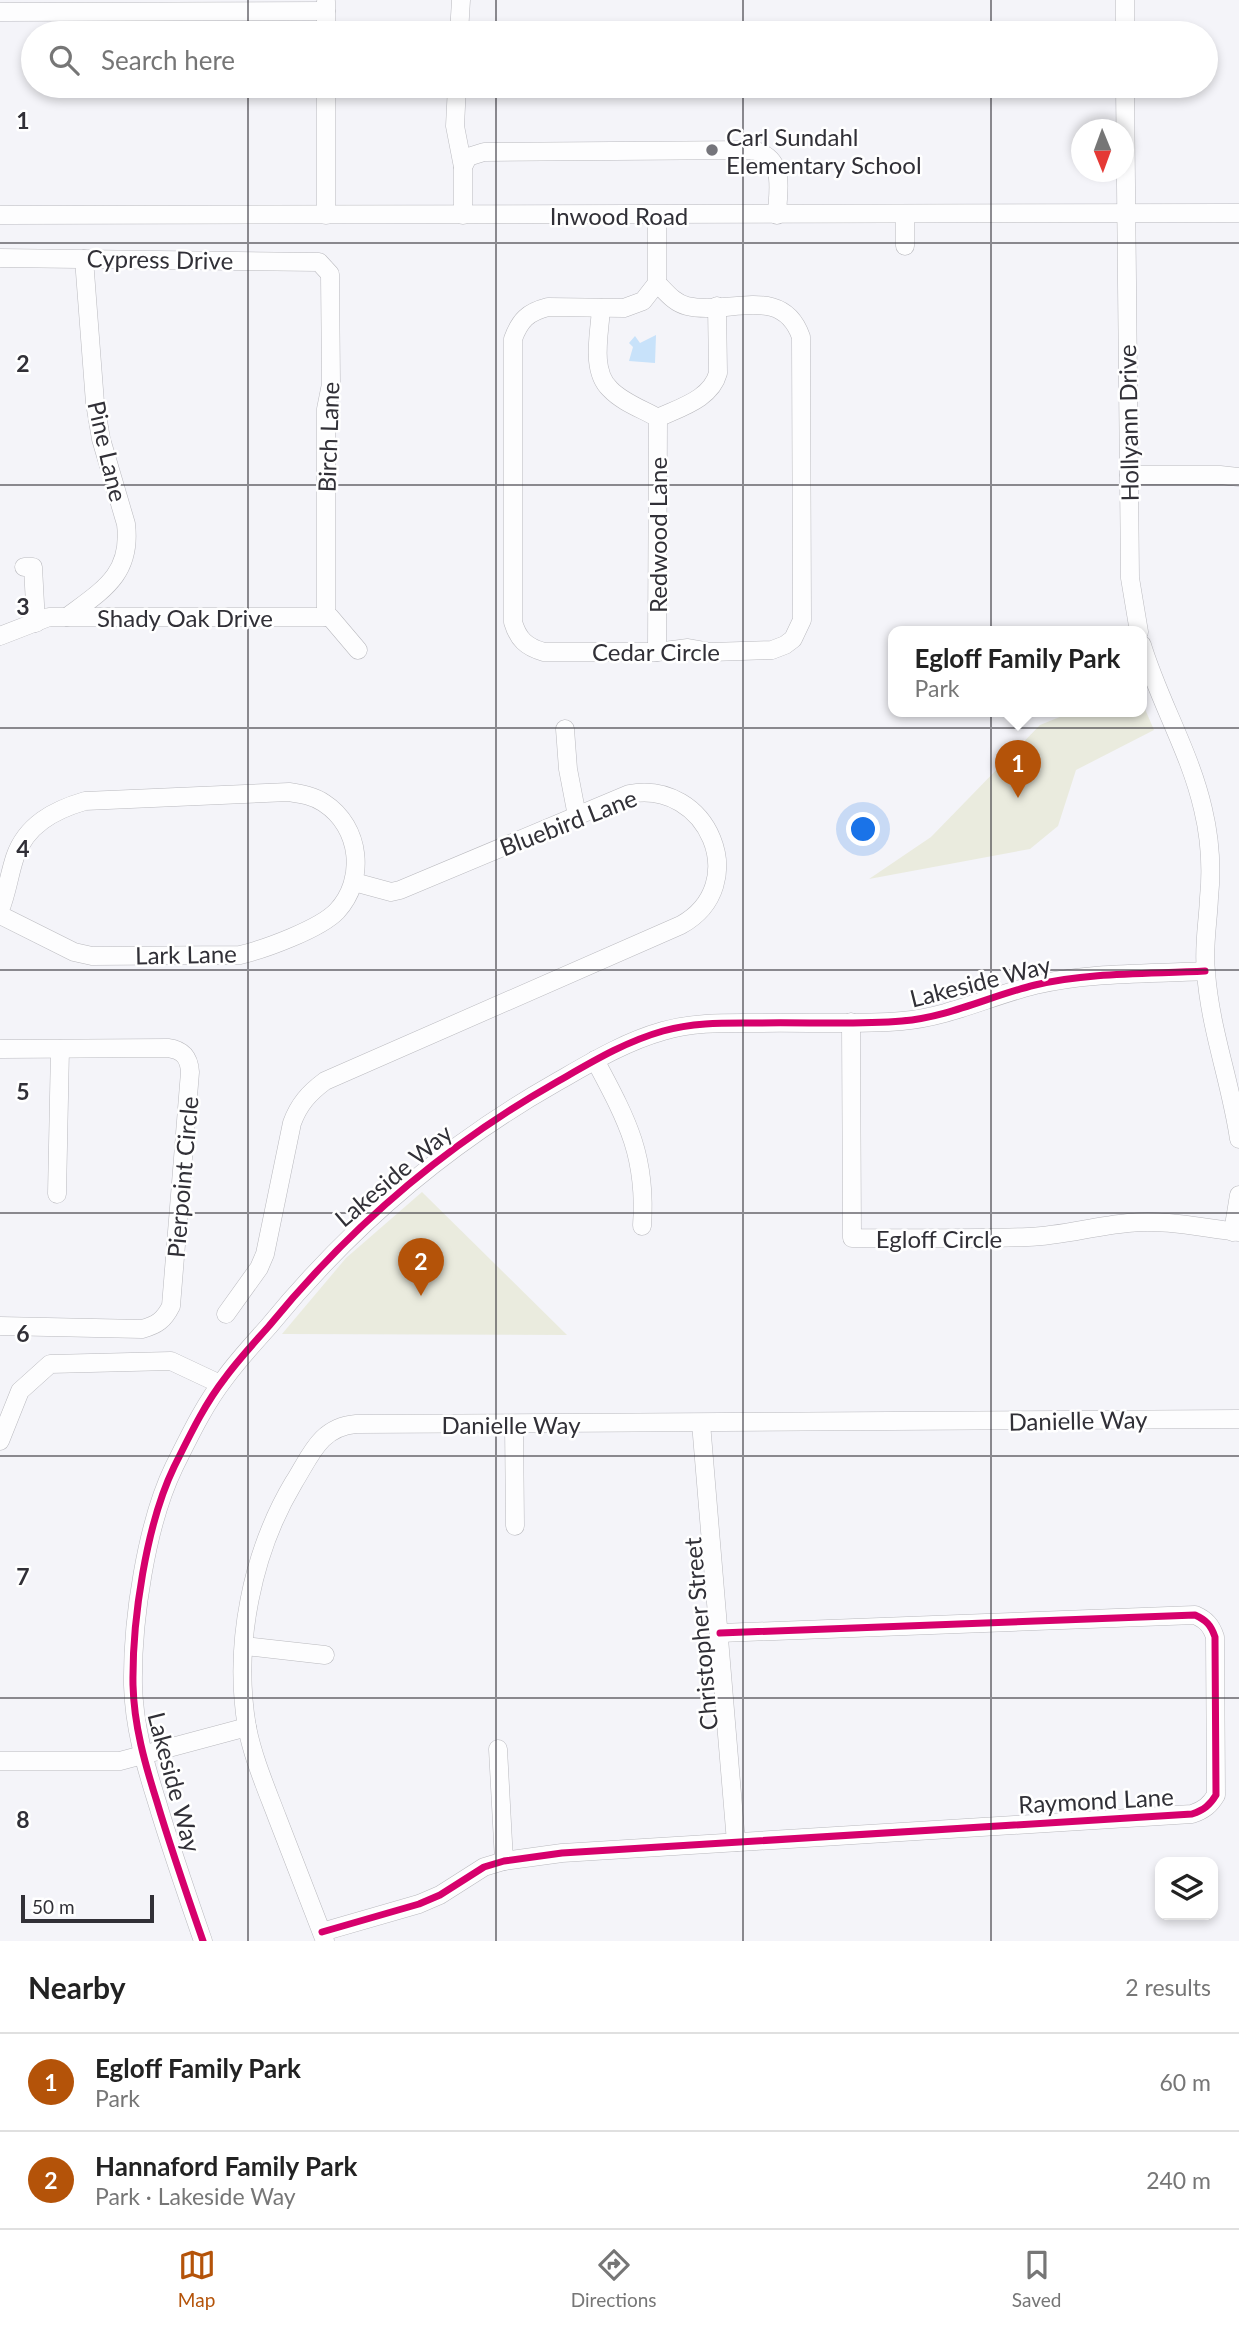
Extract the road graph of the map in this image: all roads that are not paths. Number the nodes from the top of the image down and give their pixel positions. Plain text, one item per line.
1 (461, 0) edge
2 (1125, 0) edge
3 (326, 6) edge
4 (0, 12) edge
5 (460, 21) edge
6 (1125, 21) edge
7 (326, 98) edge
8 (457, 98) edge
9 (1125, 98) edge
10 (463, 167) junction
11 (1239, 212) edge
12 (1127, 213) junction
13 (905, 214) junction
14 (0, 215) edge
15 (326, 215) junction
16 (463, 215) junction
17 (657, 215) junction
18 (777, 215) junction
19 (905, 246) dead end
20 (0, 258) edge
21 (84, 259) junction
22 (319, 262) joint
23 (657, 283) junction
24 (717, 306) junction
25 (601, 308) junction
26 (658, 418) junction
27 (1129, 475) junction
28 (1239, 477) edge
29 (24, 567) dead end
30 (67, 617) junction
31 (326, 617) junction
32 (36, 623) junction
33 (1138, 626) edge
34 (0, 636) edge
35 (358, 650) dead end
36 (657, 652) junction
37 (1147, 658) edge
38 (565, 729) dead end
39 (577, 816) junction
40 (354, 882) junction
41 (0, 912) edge
42 (1205, 971) junction
43 (851, 1022) junction
44 (0, 1049) edge
45 (61, 1049) junction
46 (595, 1060) junction
47 (1239, 1139) edge
48 (57, 1194) dead end
49 (1239, 1195) edge
50 (642, 1226) dead end
51 (1236, 1232) edge
52 (226, 1314) dead end
53 (0, 1326) edge
54 (220, 1384) junction
55 (1239, 1419) edge
56 (701, 1423) junction
57 (514, 1424) junction
58 (0, 1441) edge
59 (515, 1526) dead end
60 (720, 1633) junction
61 (245, 1646) junction
62 (325, 1655) dead end
63 (247, 1727) junction
64 (498, 1749) dead end
65 (142, 1755) junction
66 (0, 1761) edge
67 (736, 1842) junction
68 (504, 1861) junction
69 (323, 1936) edge
70 (203, 1941) edge

1 - 5 street
2 - 6 street
3 - 4 street
7 - 15 street
8 - 10 street
9 - 12 street, Hollyann Drive
10 - 16 street
10 - 18 street
11 - 12 street, Inwood Road
12 - 13 street, Inwood Road
12 - 27 street, Hollyann Drive
13 - 18 street, Inwood Road
13 - 19 street
14 - 15 street, Inwood Road
15 - 16 street, Inwood Road
16 - 17 street, Inwood Road
17 - 18 street, Inwood Road
17 - 23 street
20 - 21 street, Cypress Drive
21 - 22 street, Cypress Drive
21 - 30 street, Pine Lane
22 - 31 street, Birch Lane
23 - 24 street, Cedar Circle
23 - 25 street, Cedar Circle
24 - 26 street
24 - 36 street, Cedar Circle
25 - 26 street
25 - 36 street, Cedar Circle
26 - 36 street, Redwood Lane
27 - 28 street
27 - 33 street, Hollyann Drive
29 - 32 street
30 - 31 street, Shady Oak Drive
30 - 32 street, Shady Oak Drive
31 - 35 street
32 - 34 street, Shady Oak Drive
37 - 42 street
38 - 39 street
39 - 40 street, Bluebird Lane
39 - 52 street, Bluebird Lane
40 - 41 street, Lark Lane
40 - 41 street
42 - 43 street, Lakeside Way
42 - 47 street
43 - 46 street, Lakeside Way
43 - 51 street, Egloff Circle
44 - 45 street, Pierpoint Circle
45 - 48 street
45 - 53 street, Pierpoint Circle
46 - 50 street
46 - 54 street, Lakeside Way
49 - 51 street
54 - 58 street
54 - 65 street, Lakeside Way
55 - 56 street, Danielle Way
56 - 57 street, Danielle Way
56 - 60 street, Christopher Street
57 - 59 street
57 - 61 street, Danielle Way
60 - 67 street, Christopher Street
60 - 67 street, Raymond Lane
61 - 62 street
61 - 63 street, Danielle Way
63 - 65 street
63 - 69 street, Danielle Way
64 - 68 street
65 - 66 street
65 - 70 street, Lakeside Way
67 - 68 street, Raymond Lane
68 - 69 street, Raymond Lane

